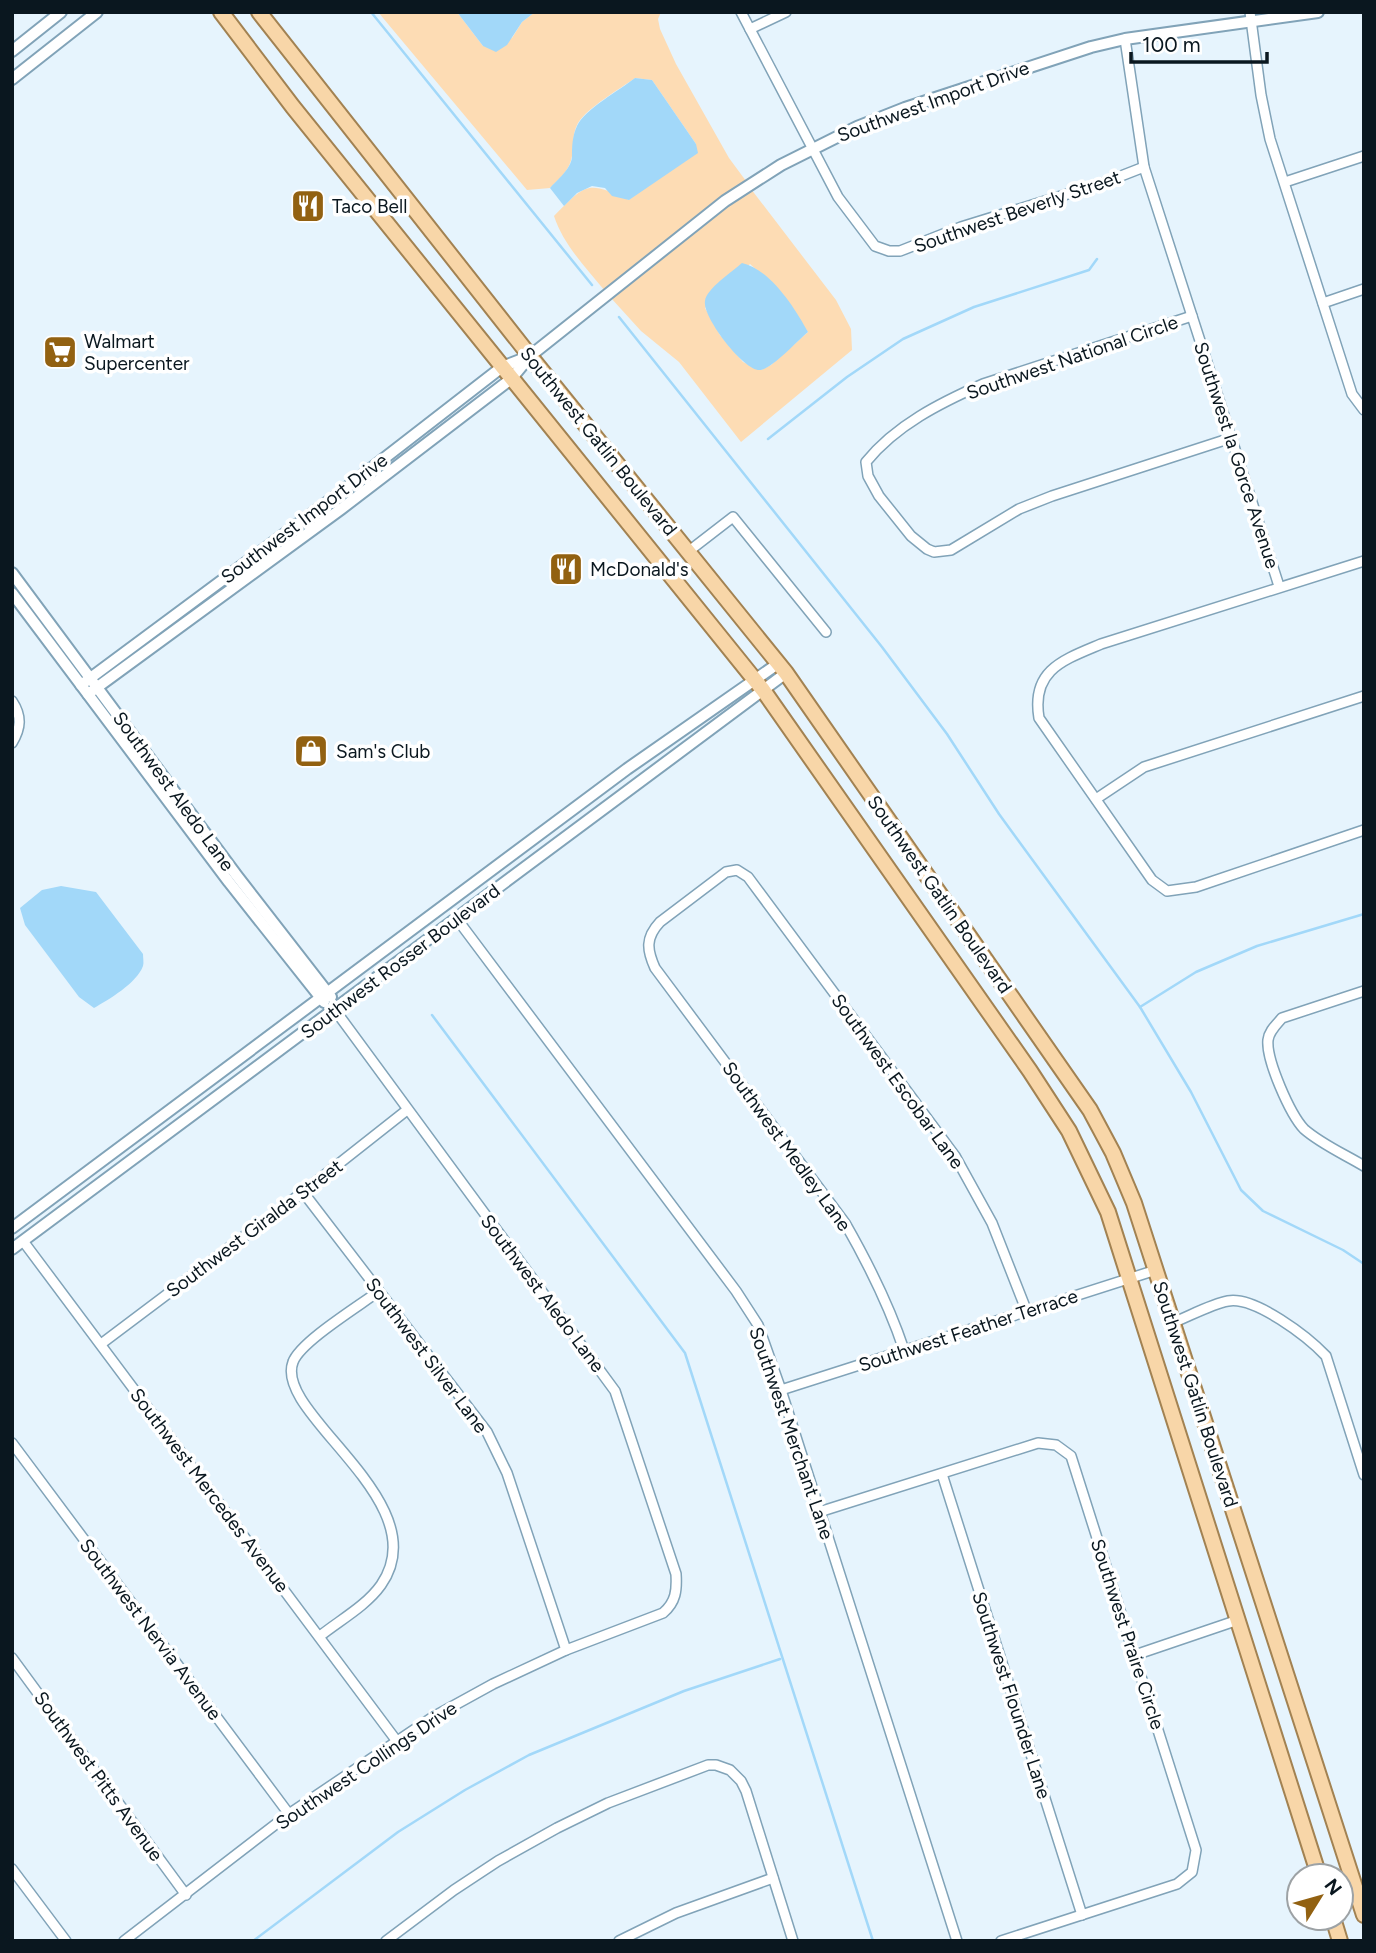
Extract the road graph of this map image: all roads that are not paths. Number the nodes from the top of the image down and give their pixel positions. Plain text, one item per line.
1 (61, 12) edge
2 (97, 12) edge
3 (221, 12) edge
4 (259, 12) edge
5 (741, 12) edge
6 (786, 12) edge
7 (1318, 12) edge
8 (1251, 17) edge
9 (750, 29) junction
10 (1125, 39) junction
11 (12, 51) edge
12 (12, 79) edge
13 (811, 148) junction
14 (1364, 156) edge
15 (1144, 167) junction
16 (1285, 182) junction
17 (1364, 289) edge
18 (1324, 303) junction
19 (1192, 316) junction
20 (530, 356) junction
21 (506, 373) junction
22 (1364, 410) edge
23 (1231, 438) junction
24 (689, 551) junction
25 (1364, 561) edge
26 (12, 573) edge
27 (1279, 586) junction
28 (12, 593) edge
29 (826, 632) dead end
30 (783, 668) junction
31 (759, 685) junction
32 (89, 686) junction
33 (1364, 696) edge
34 (12, 701) edge
35 (12, 743) edge
36 (1096, 799) junction
37 (1364, 830) edge
38 (737, 870) joint
39 (457, 919) junction
40 (1364, 991) edge
41 (325, 996) junction
42 (335, 1010) junction
43 (407, 1110) junction
44 (1364, 1166) edge
45 (303, 1192) junction
46 (12, 1227) edge
47 (23, 1241) junction
48 (12, 1249) edge
49 (1156, 1270) junction
50 (1130, 1278) junction
51 (379, 1291) junction
52 (1027, 1312) junction
53 (1172, 1324) junction
54 (101, 1344) junction
55 (904, 1350) junction
56 (781, 1390) junction
57 (12, 1443) edge
58 (942, 1474) junction
59 (1364, 1475) edge
60 (819, 1512) junction
61 (668, 1609) joint
62 (1238, 1620) junction
63 (320, 1636) junction
64 (566, 1650) junction
65 (1135, 1655) junction
66 (12, 1658) edge
67 (396, 1740) junction
68 (289, 1814) junction
69 (1315, 1862) edge
70 (12, 1869) edge
71 (772, 1878) junction
72 (186, 1895) junction
73 (1082, 1915) junction
74 (1364, 1915) edge
75 (66, 1941) edge
76 (124, 1941) edge
77 (386, 1941) edge
78 (619, 1941) edge
79 (793, 1941) edge
80 (957, 1941) edge
81 (1001, 1941) edge

1 - 11 street
2 - 12 street
3 - 21 main road, Southwest Gatlin Boulevard
4 - 20 main road, Southwest Gatlin Boulevard
5 - 9 street
6 - 9 street
7 - 8 street, Southwest Import Drive
8 - 10 street, Southwest Import Drive
8 - 16 street
9 - 13 street
10 - 13 street, Southwest Import Drive
10 - 15 street, Southwest la Gorce Avenue
13 - 15 street, Southwest Beverly Street
13 - 20 street, Southwest Import Drive
14 - 16 street
15 - 19 street, Southwest la Gorce Avenue
16 - 18 street
17 - 18 street
18 - 22 street
19 - 23 street, Southwest la Gorce Avenue
19 - 23 street, Southwest National Circle
20 - 21 street, Southwest Import Drive
20 - 24 main road, Southwest Gatlin Boulevard
21 - 31 main road, Southwest Gatlin Boulevard
21 - 32 street, Southwest Import Drive
23 - 27 street, Southwest la Gorce Avenue
24 - 29 street
24 - 30 main road, Southwest Gatlin Boulevard
25 - 27 street
26 - 32 street, Southwest Aledo Lane
27 - 36 street
28 - 32 street, Southwest Aledo Lane
30 - 31 street, Southwest Rosser Boulevard
30 - 49 main road, Southwest Gatlin Boulevard
31 - 39 street, Southwest Rosser Boulevard
31 - 41 street, Southwest Rosser Boulevard
31 - 50 main road, Southwest Gatlin Boulevard
32 - 41 street, Southwest Aledo Lane
33 - 36 street
34 - 35 street
36 - 37 street
38 - 52 street, Southwest Escobar Lane
38 - 55 street, Southwest Medley Lane
39 - 42 street, Southwest Rosser Boulevard
39 - 56 street, Southwest Merchant Lane
40 - 44 street
41 - 42 street, Southwest Aledo Lane
41 - 46 street, Southwest Rosser Boulevard
42 - 43 street, Southwest Aledo Lane
42 - 47 street, Southwest Rosser Boulevard
43 - 45 street, Southwest Giralda Street
43 - 61 street, Southwest Aledo Lane
45 - 51 street, Southwest Silver Lane
45 - 54 street, Southwest Giralda Street
47 - 48 street, Southwest Rosser Boulevard
47 - 54 street, Southwest Mercedes Avenue
49 - 50 street, Southwest Feather Terrace
49 - 53 main road, Southwest Gatlin Boulevard
50 - 52 street, Southwest Feather Terrace
50 - 62 main road, Southwest Gatlin Boulevard
51 - 63 street
51 - 64 street, Southwest Silver Lane
52 - 55 street, Southwest Feather Terrace
53 - 59 street
53 - 74 main road, Southwest Gatlin Boulevard
54 - 63 street, Southwest Mercedes Avenue
55 - 56 street, Southwest Feather Terrace
56 - 60 street, Southwest Merchant Lane
57 - 68 street, Southwest Nervia Avenue
58 - 60 street, Southwest Praire Circle
58 - 65 street, Southwest Praire Circle
58 - 73 street, Southwest Flounder Lane
60 - 80 street, Southwest Merchant Lane
61 - 64 street, Southwest Collings Drive
62 - 65 street
62 - 69 main road, Southwest Gatlin Boulevard
63 - 67 street, Southwest Mercedes Avenue
64 - 67 street, Southwest Collings Drive
65 - 73 street, Southwest Praire Circle
66 - 72 street, Southwest Pitts Avenue
67 - 68 street, Southwest Collings Drive
68 - 72 street, Southwest Collings Drive
70 - 75 street
71 - 77 street
71 - 78 street
71 - 79 street
72 - 76 street, Southwest Collings Drive
73 - 81 street, Southwest Praire Circle

